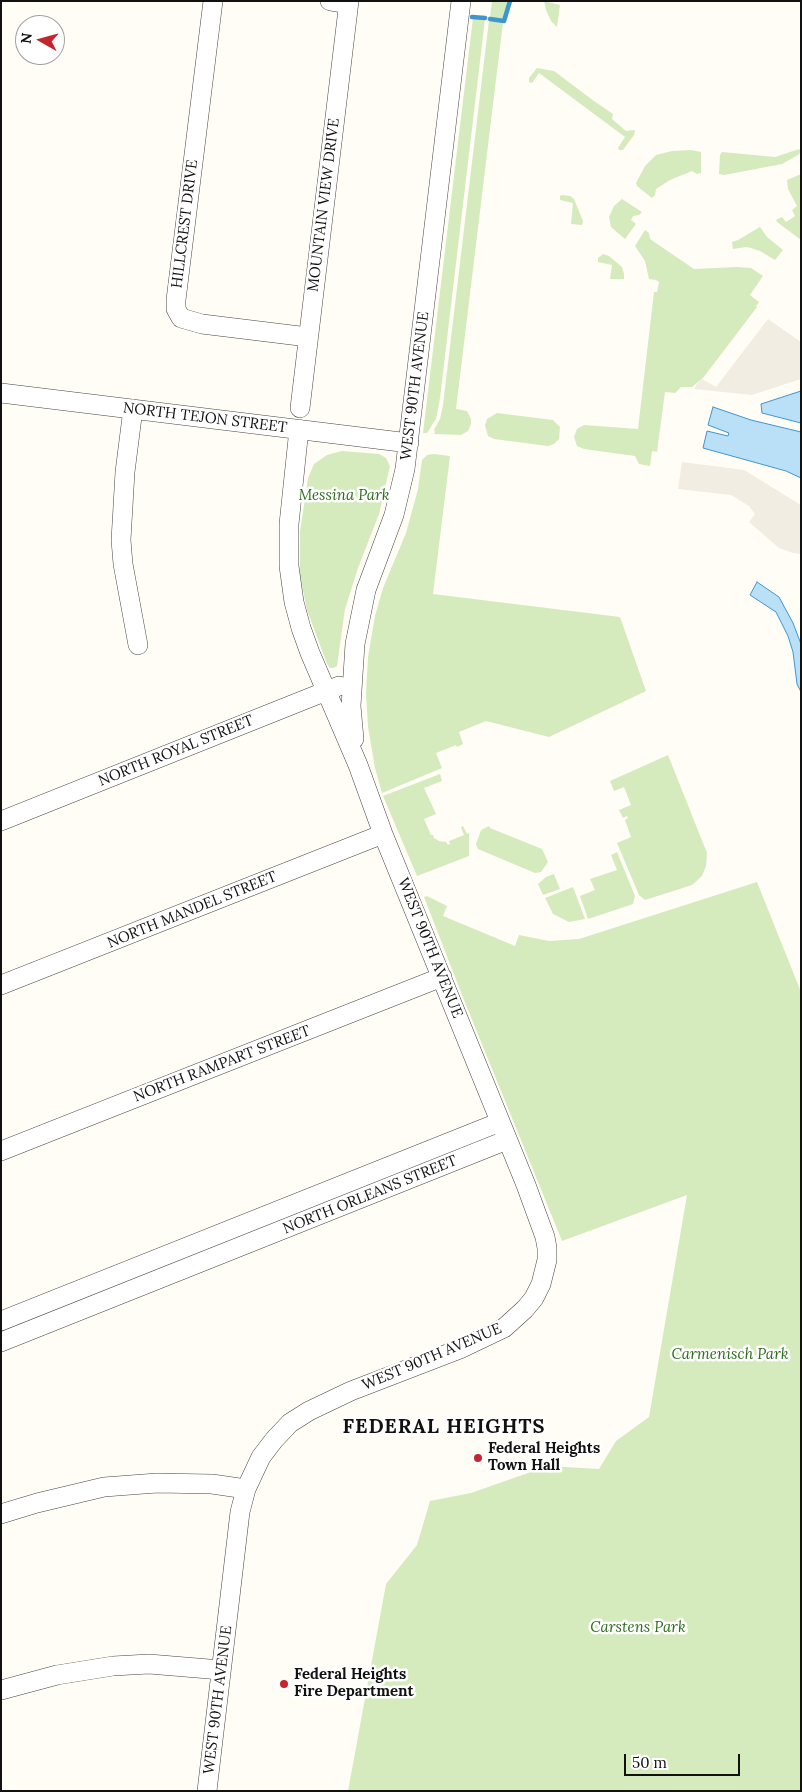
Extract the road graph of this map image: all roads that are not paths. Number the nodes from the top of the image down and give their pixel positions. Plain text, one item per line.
1 (213, 1) edge
2 (461, 1) edge
3 (342, 2) edge
4 (308, 337) junction
5 (1, 393) edge
6 (300, 408) dead end
7 (133, 409) junction
8 (299, 429) junction
9 (409, 442) junction
10 (138, 645) dead end
11 (352, 682) junction
12 (327, 690) junction
13 (358, 765) junction
14 (1, 821) edge
15 (383, 834) junction
16 (442, 977) junction
17 (1, 985) edge
18 (500, 1122) junction
19 (507, 1140) junction
20 (1, 1150) edge
21 (226, 1232) junction
22 (233, 1250) junction
23 (44, 1304) junction
24 (1, 1321) edge
25 (50, 1322) junction
26 (1, 1342) edge
27 (246, 1489) junction
28 (1, 1514) edge
29 (221, 1670) junction
30 (1, 1690) edge
31 (207, 1791) edge

1 - 4 street, HILLCREST DRIVE
2 - 9 street, WEST 90TH AVENUE
3 - 4 street, MOUNTAIN VIEW DRIVE
4 - 6 street, MOUNTAIN VIEW DRIVE
5 - 7 street, NORTH TEJON STREET
7 - 8 street, NORTH TEJON STREET
7 - 10 street
8 - 9 street, NORTH TEJON STREET
8 - 12 street, WEST 90TH AVENUE
9 - 11 street, WEST 90TH AVENUE
11 - 12 street, NORTH ROYAL STREET
11 - 13 street, WEST 90TH AVENUE
12 - 13 street, WEST 90TH AVENUE
12 - 14 street, NORTH ROYAL STREET
13 - 15 street, WEST 90TH AVENUE
15 - 16 street, WEST 90TH AVENUE
15 - 17 street, NORTH MANDEL STREET
16 - 18 street, WEST 90TH AVENUE
16 - 20 street, NORTH RAMPART STREET
18 - 19 street, WEST 90TH AVENUE
18 - 21 street, NORTH ORLEANS STREET
19 - 22 street, NORTH ORLEANS STREET
19 - 27 street, WEST 90TH AVENUE
21 - 22 street
21 - 23 street, NORTH ORLEANS STREET
22 - 25 street, NORTH ORLEANS STREET
23 - 24 street, NORTH ORLEANS STREET
23 - 25 street
25 - 26 street, NORTH ORLEANS STREET
27 - 28 street
27 - 29 street, WEST 90TH AVENUE
29 - 30 street
29 - 31 street, WEST 90TH AVENUE

